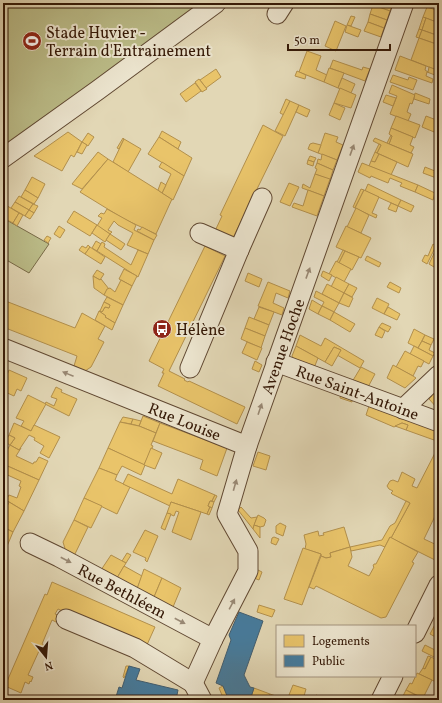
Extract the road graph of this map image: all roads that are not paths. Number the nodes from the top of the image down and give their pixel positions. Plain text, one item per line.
1 (216, 3) edge
2 (404, 3) edge
3 (3, 158) edge
4 (262, 198) dead end
5 (200, 233) dead end
6 (239, 250) junction
7 (3, 348) edge
8 (276, 362) junction
9 (190, 368) dead end
10 (439, 375) edge
11 (404, 409) junction
12 (439, 422) edge
13 (247, 446) junction
14 (30, 543) dead end
15 (439, 585) edge
16 (66, 619) dead end
17 (416, 631) edge
18 (213, 638) junction
19 (392, 677) edge
20 (193, 683) junction
21 (202, 700) edge
22 (381, 700) edge

1 - 3 street
8 -> 2 street, Avenue Hoche
4 - 6 street
5 - 6 street
6 - 9 street
13 -> 7 street, Rue Louise
8 - 11 street, Rue Saint-Antoine
13 -> 8 street, Avenue Hoche
10 - 11 street
11 - 12 street, Rue Saint-Antoine
18 -> 13 street, Avenue Hoche
14 -> 18 street, Rue Bethléem
15 - 17 street
16 - 20 street
18 - 20 street, Avenue Hoche
19 - 22 street
20 - 21 street

